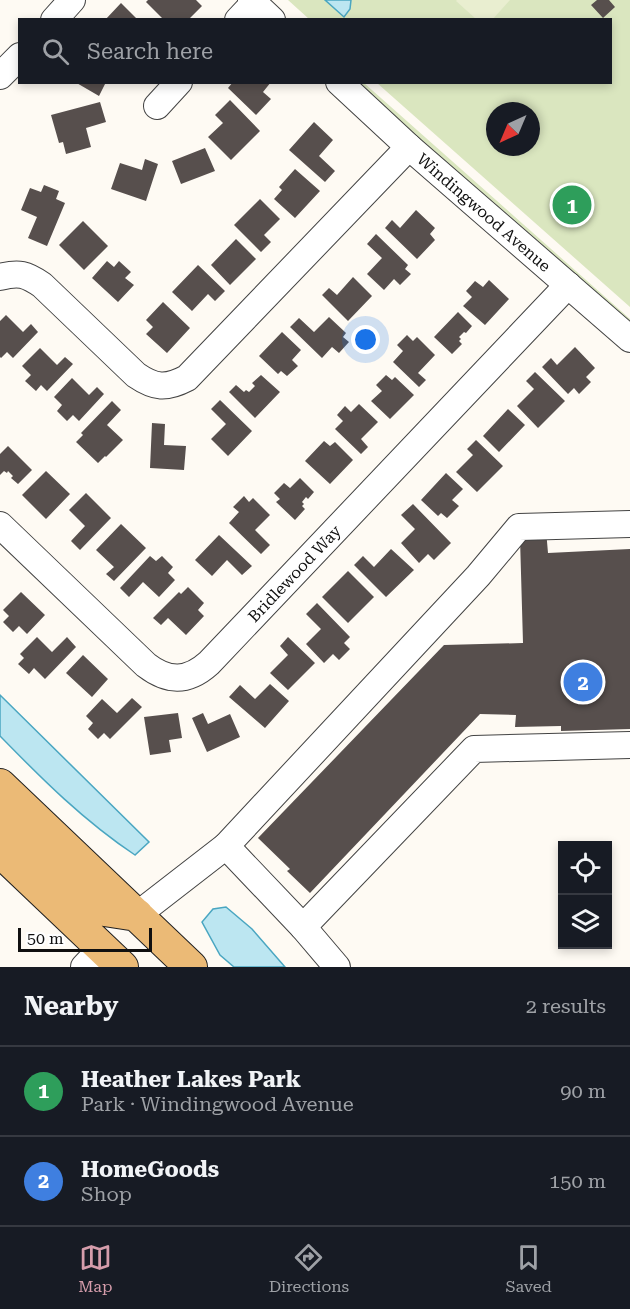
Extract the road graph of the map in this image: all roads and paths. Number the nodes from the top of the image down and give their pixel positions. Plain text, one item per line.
1 (72, 0) edge
2 (56, 18) edge
3 (18, 58) edge
4 (0, 76) edge
5 (177, 84) edge
6 (341, 84) edge
7 (157, 106) dead end
8 (409, 147) junction
9 (0, 277) edge
10 (568, 285) junction
11 (630, 339) edge
12 (630, 524) edge
13 (0, 525) edge
14 (630, 745) edge
15 (0, 785) edge
16 (0, 818) edge
17 (226, 846) junction
18 (0, 851) edge
19 (137, 915) junction
20 (303, 927) junction
21 (102, 961) edge
22 (191, 967) edge
23 (337, 967) edge

1 - 2 street
3 - 4 street
5 - 7 street
6 - 8 street, Windingwood Avenue
8 - 9 street
8 - 10 street, Windingwood Avenue
10 - 11 street, Windingwood Avenue
10 - 13 street, Bridlewood Way
12 - 17 street
14 - 20 street
15 - 19 main road
16 - 19 main road
17 - 19 street
17 - 20 street
18 - 21 main road
19 - 22 main road
20 - 23 street

